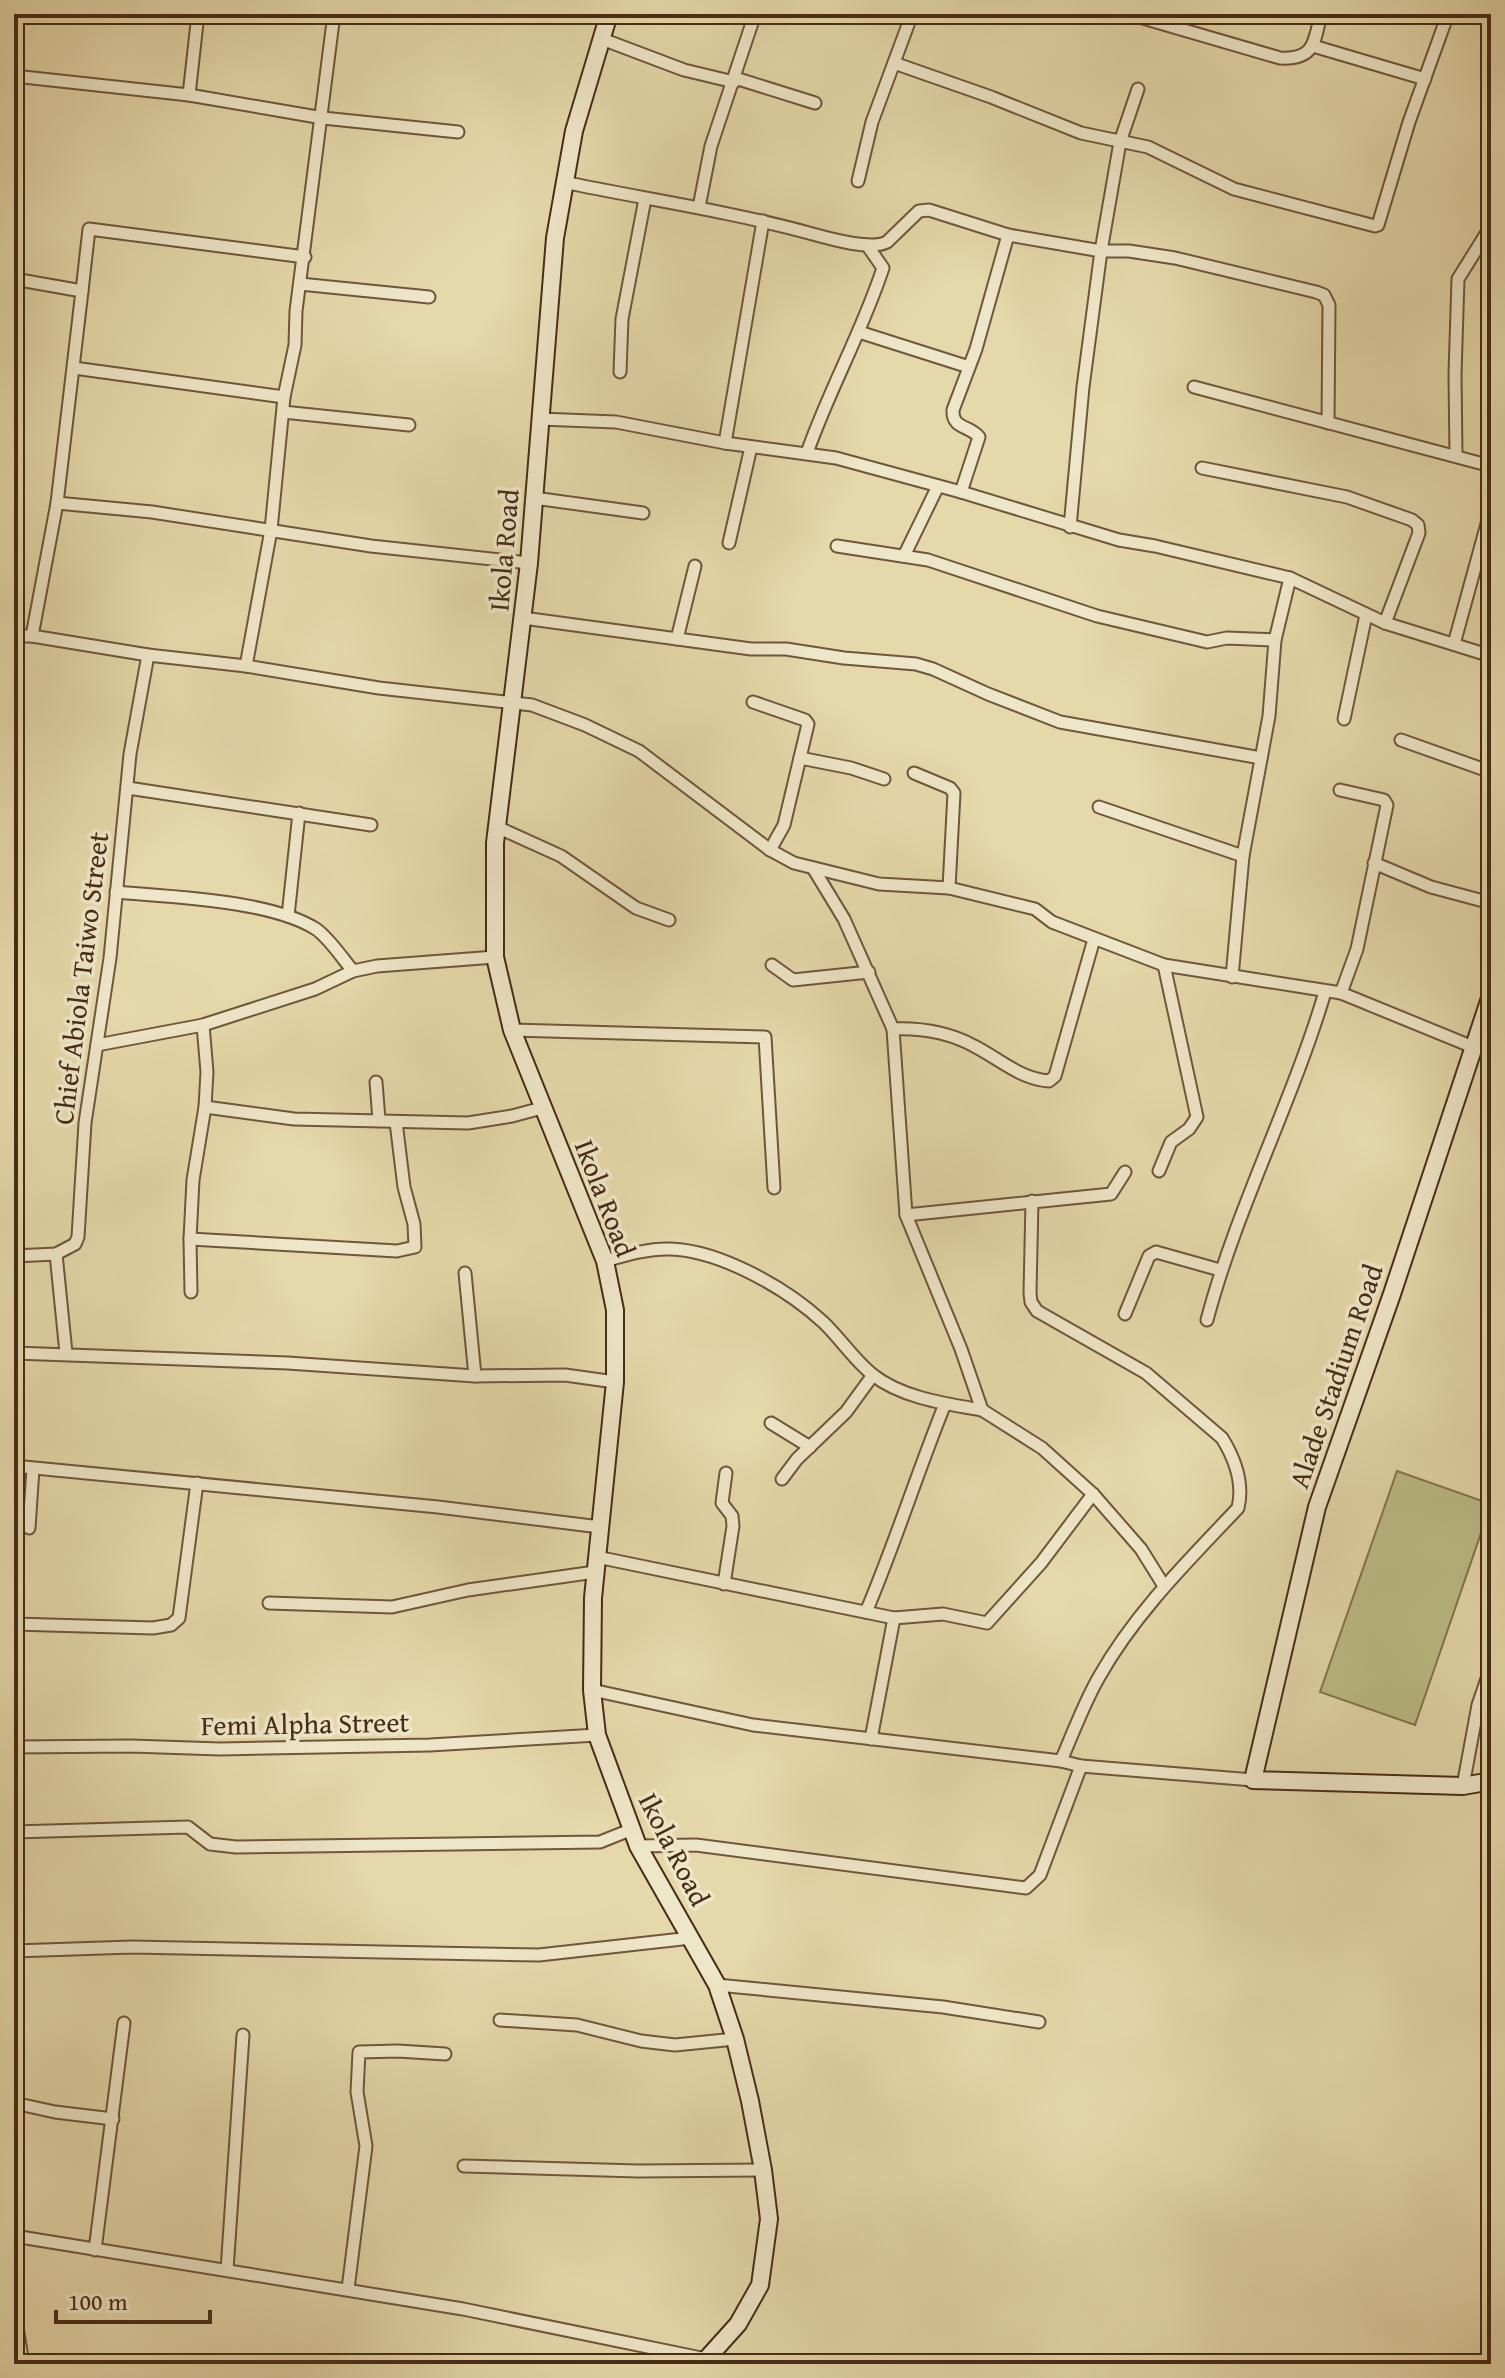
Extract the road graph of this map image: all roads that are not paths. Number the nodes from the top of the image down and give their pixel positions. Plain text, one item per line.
1 (198, 14) edge
2 (334, 14) edge
3 (609, 14) edge
4 (755, 14) edge
5 (912, 14) edge
6 (1129, 14) edge
7 (1321, 14) edge
8 (1448, 14) edge
9 (602, 39) junction
10 (1313, 46) junction
11 (894, 63) junction
12 (14, 76) edge
13 (1425, 79) junction
14 (735, 80) junction
15 (1138, 89) dead end
16 (189, 95) junction
17 (815, 103) dead end
18 (323, 118) junction
19 (458, 132) dead end
20 (1120, 142) junction
21 (858, 181) dead end
22 (563, 182) junction
23 (645, 199) junction
24 (699, 207) junction
25 (763, 221) junction
26 (1491, 226) edge
27 (1008, 235) junction
28 (867, 245) junction
29 (1101, 251) junction
30 (305, 257) junction
31 (14, 279) edge
32 (300, 284) junction
33 (82, 291) junction
34 (429, 297) dead end
35 (859, 332) junction
36 (969, 367) junction
37 (74, 368) junction
38 (620, 372) dead end
39 (1194, 387) dead end
40 (284, 397) junction
41 (283, 412) junction
42 (540, 419) junction
43 (1328, 423) junction
44 (409, 425) dead end
45 (725, 443) junction
46 (751, 447) junction
47 (807, 453) junction
48 (1456, 456) junction
49 (1491, 466) edge
50 (1202, 468) dead end
51 (938, 486) junction
52 (961, 492) junction
53 (534, 498) junction
54 (57, 503) junction
55 (1491, 509) edge
56 (643, 513) dead end
57 (1070, 527) junction
58 (271, 530) junction
59 (729, 543) dead end
60 (837, 546) dead end
61 (904, 556) junction
62 (529, 563) junction
63 (695, 566) dead end
64 (1290, 578) junction
65 (1366, 615) junction
66 (523, 618) junction
67 (1385, 623) junction
68 (16, 636) edge
69 (32, 636) junction
70 (677, 639) junction
71 (1275, 640) junction
72 (1454, 644) junction
73 (14, 654) edge
74 (148, 655) junction
75 (1491, 656) edge
76 (246, 666) junction
77 (753, 702) dead end
78 (513, 703) junction
79 (1344, 719) dead end
80 (1401, 740) dead end
81 (800, 758) junction
82 (1261, 758) junction
83 (1491, 772) edge
84 (914, 773) dead end
85 (884, 779) dead end
86 (128, 788) junction
87 (1340, 790) dead end
88 (1099, 807) dead end
89 (299, 813) junction
90 (371, 825) dead end
91 (497, 827) junction
92 (770, 850) junction
93 (1243, 856) junction
94 (1374, 863) junction
95 (813, 868) junction
96 (949, 888) junction
97 (116, 892) junction
98 (1491, 903) edge
99 (288, 916) junction
100 (669, 920) dead end
101 (1094, 939) junction
102 (495, 957) junction
103 (772, 965) dead end
104 (1164, 965) junction
105 (353, 971) junction
106 (869, 972) junction
107 (1232, 977) junction
108 (1325, 992) junction
109 (1341, 993) junction
110 (1491, 995) edge
111 (203, 1025) junction
112 (893, 1029) junction
113 (512, 1030) junction
114 (97, 1045) junction
115 (1473, 1047) junction
116 (1491, 1048) edge
117 (376, 1082) dead end
118 (205, 1107) junction
119 (542, 1108) junction
120 (379, 1120) junction
121 (396, 1122) junction
122 (1159, 1171) dead end
123 (1125, 1172) dead end
124 (774, 1188) dead end
125 (1032, 1201) junction
126 (906, 1215) junction
127 (190, 1239) junction
128 (56, 1254) junction
129 (14, 1256) edge
130 (605, 1261) junction
131 (1220, 1270) junction
132 (465, 1273) dead end
133 (191, 1292) dead end
134 (1125, 1314) dead end
135 (1207, 1320) dead end
136 (14, 1353) edge
137 (66, 1353) junction
138 (873, 1375) junction
139 (475, 1376) junction
140 (615, 1382) junction
141 (945, 1404) junction
142 (982, 1410) junction
143 (771, 1423) dead end
144 (810, 1447) junction
145 (14, 1466) edge
146 (33, 1469) junction
147 (726, 1473) dead end
148 (782, 1479) dead end
149 (197, 1483) junction
150 (1093, 1494) junction
151 (600, 1527) junction
152 (29, 1528) dead end
153 (596, 1564) junction
154 (724, 1584) junction
155 (1164, 1586) junction
156 (269, 1603) dead end
157 (866, 1612) junction
158 (894, 1618) junction
159 (14, 1624) edge
160 (1491, 1667) edge
161 (592, 1690) junction
162 (597, 1735) junction
163 (871, 1739) junction
164 (14, 1747) edge
165 (1061, 1761) junction
166 (1081, 1766) junction
167 (1253, 1780) junction
168 (1491, 1781) edge
169 (1463, 1786) junction
170 (630, 1830) junction
171 (14, 1832) edge
172 (638, 1846) junction
173 (691, 1938) junction
174 (14, 1951) edge
175 (717, 1985) junction
176 (500, 2020) dead end
177 (1039, 2022) dead end
178 (124, 2023) dead end
179 (243, 2035) dead end
180 (735, 2039) junction
181 (445, 2054) dead end
182 (14, 2103) edge
183 (113, 2119) junction
184 (464, 2166) dead end
185 (763, 2170) junction
186 (14, 2236) edge
187 (95, 2250) junction
188 (227, 2270) junction
189 (348, 2289) junction
190 (16, 2321) dead end
191 (704, 2362) edge
192 (23, 2364) edge

1 - 16 street
2 - 18 street
3 - 9 street, Ikola Road
4 - 14 street
5 - 11 street
6 - 10 street
7 - 10 street
8 - 13 street
9 - 14 street
9 - 22 street, Ikola Road
10 - 13 street
11 - 20 street
11 - 21 street
12 - 16 street
13 - 20 street
14 - 17 street
14 - 24 street
15 - 20 street
16 - 18 street
18 - 19 street
18 - 30 street
20 - 29 street
22 - 23 street
22 - 42 street, Ikola Road
23 - 24 street
23 - 38 street
24 - 25 street
25 - 28 street
25 - 45 street
26 - 48 street
27 - 28 street
27 - 29 street
27 - 36 street
28 - 35 street
29 - 43 street
29 - 57 street
30 - 32 street
30 - 33 street
31 - 33 street
32 - 34 street
32 - 40 street
33 - 37 street
35 - 36 street
35 - 47 street
36 - 52 street
37 - 40 street
37 - 54 street
39 - 43 street
40 - 41 street
41 - 44 street
41 - 58 street
42 - 45 street
42 - 53 street, Ikola Road
43 - 48 street
45 - 46 street
46 - 47 street
46 - 59 street
47 - 51 street
48 - 49 street
50 - 67 street
51 - 52 street
51 - 61 street
52 - 57 street
53 - 56 street
53 - 62 street, Ikola Road
54 - 58 street
54 - 69 street
55 - 72 street
57 - 64 street
58 - 62 street
58 - 76 street
60 - 61 street
61 - 71 street
62 - 66 street, Ikola Road
63 - 70 street
64 - 65 street
64 - 71 street
65 - 67 street
65 - 79 street
66 - 70 street
66 - 78 street, Ikola Road
67 - 72 street
68 - 69 street
68 - 73 street
69 - 74 street
70 - 82 street
71 - 82 street
72 - 75 street
74 - 76 street
74 - 86 street, Chief Abiola Taiwo Street
76 - 78 street
77 - 81 street
78 - 91 street, Ikola Road
78 - 92 street
80 - 83 street
81 - 85 street
81 - 92 street
82 - 93 street
84 - 96 street
86 - 89 street
86 - 97 street, Chief Abiola Taiwo Street
87 - 94 street
88 - 93 street
89 - 90 street
89 - 99 street
91 - 100 street
91 - 102 street, Ikola Road
92 - 95 street
93 - 107 street
94 - 98 street
94 - 109 street
95 - 96 street
95 - 106 street
96 - 101 street
97 - 99 street
97 - 114 street, Chief Abiola Taiwo Street
99 - 105 street
101 - 104 street
101 - 112 street
102 - 105 street
102 - 113 street, Ikola Road
103 - 106 street
104 - 107 street
104 - 122 street
105 - 111 street
106 - 112 street
107 - 108 street
108 - 109 street
108 - 131 street
109 - 115 street
110 - 115 street, Alade Stadium Road
111 - 114 street
111 - 118 street
112 - 126 street
113 - 119 street, Ikola Road
113 - 124 street
114 - 128 street, Chief Abiola Taiwo Street
115 - 116 street
115 - 167 street, Alade Stadium Road
117 - 120 street
118 - 120 street
118 - 127 street
119 - 121 street
119 - 130 street, Ikola Road
120 - 121 street
121 - 127 street
123 - 125 street
125 - 126 street
125 - 155 street
126 - 142 street
127 - 133 street
128 - 129 street
128 - 137 street
130 - 138 street
130 - 140 street, Ikola Road
131 - 134 street
131 - 135 street
132 - 139 street
136 - 137 street
137 - 139 street
138 - 141 street
138 - 144 street
139 - 140 street
140 - 151 street, Ikola Road
141 - 142 street
141 - 157 street
142 - 150 street
143 - 144 street
144 - 148 street
145 - 146 street
146 - 149 street
146 - 152 street
147 - 154 street
149 - 151 street
149 - 159 street
150 - 155 street
150 - 158 street
151 - 153 street, Ikola Road
153 - 154 street
153 - 156 street
153 - 161 street, Ikola Road
154 - 157 street
155 - 165 street
157 - 158 street
158 - 163 street
160 - 169 street
161 - 162 street, Ikola Road
161 - 163 street
162 - 164 street, Femi Alpha Street
162 - 170 street, Ikola Road
163 - 165 street
165 - 166 street
166 - 167 street
166 - 172 street
167 - 169 street
168 - 169 street
170 - 171 street
170 - 172 street, Ikola Road
172 - 173 street, Ikola Road
173 - 174 street
173 - 175 street, Ikola Road
175 - 177 street
175 - 180 street, Ikola Road
176 - 180 street
178 - 183 street
179 - 188 street
180 - 185 street, Ikola Road
181 - 189 street
182 - 183 street
183 - 187 street
184 - 185 street
185 - 191 street, Ikola Road
186 - 187 street
187 - 188 street
188 - 189 street
189 - 191 street
190 - 192 street

